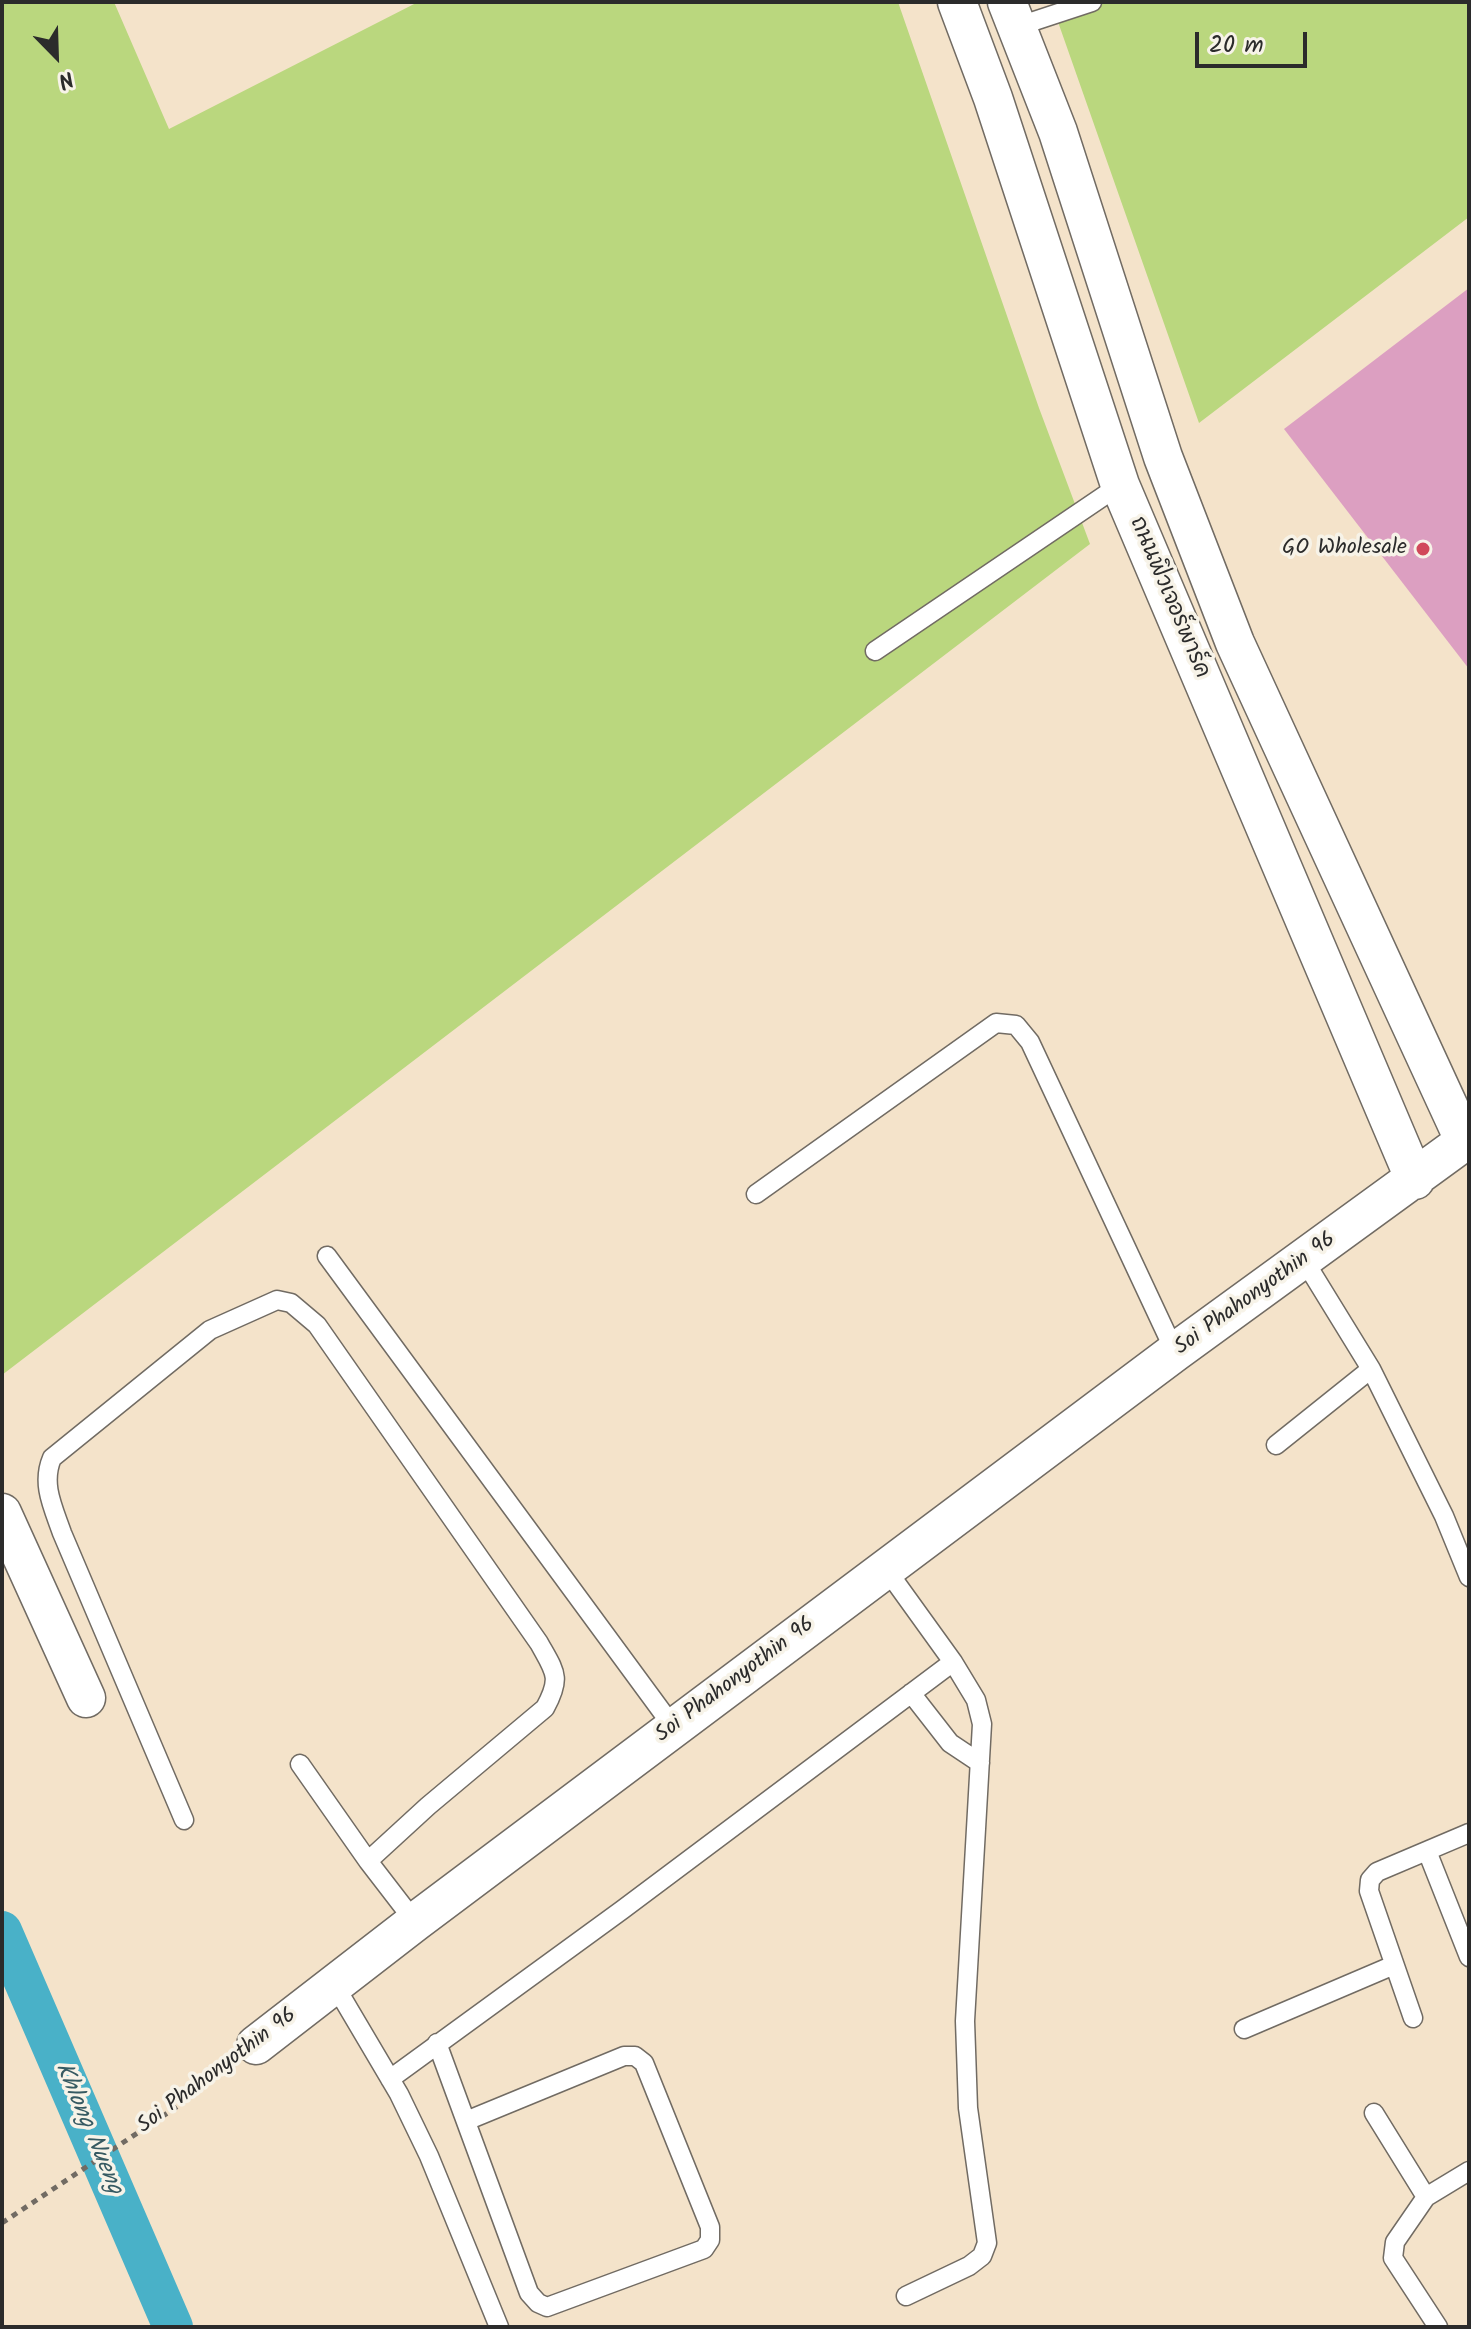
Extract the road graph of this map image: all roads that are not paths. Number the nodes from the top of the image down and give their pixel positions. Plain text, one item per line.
1 (957, 2) edge
2 (1092, 2) edge
3 (1012, 14) edge
4 (1120, 485) junction
5 (875, 651) dead end
6 (1467, 1140) edge
7 (1415, 1180) junction
8 (756, 1194) dead end
9 (327, 1256) dead end
10 (1304, 1260) junction
11 (1175, 1352) junction
12 (1371, 1369) junction
13 (1276, 1445) dead end
14 (2, 1513) edge
15 (886, 1569) junction
16 (1469, 1577) edge
17 (953, 1662) junction
18 (911, 1693) junction
19 (86, 1698) dead end
20 (674, 1728) junction
21 (980, 1763) junction
22 (300, 1764) dead end
23 (184, 1820) dead end
24 (1469, 1833) edge
25 (1427, 1851) junction
26 (368, 1861) junction
27 (415, 1922) junction
28 (1469, 1957) edge
29 (1394, 1965) junction
30 (334, 1984) junction
31 (1413, 2018) dead end
32 (1244, 2029) dead end
33 (437, 2043) junction
34 (256, 2045) road end
35 (390, 2079) junction
36 (1374, 2113) dead end
37 (466, 2121) junction
38 (1469, 2171) edge
39 (1426, 2197) junction
40 (906, 2296) dead end
41 (499, 2327) edge
42 (1438, 2327) edge

1 - 4 street, ถนนฟิวเจอร์พาร์ค
2 - 3 lane
3 - 6 street, ถนนฟิวเจอร์พาร์ค
4 - 5 lane
4 - 7 street, ถนนฟิวเจอร์พาร์ค
6 - 7 street, Soi Phahonyothin 96
7 - 10 street, Soi Phahonyothin 96
8 - 11 lane
9 - 20 lane
10 - 11 street, Soi Phahonyothin 96
10 - 12 lane
11 - 15 street, Soi Phahonyothin 96
12 - 13 lane
12 - 16 lane
14 - 19 street
15 - 17 lane
15 - 20 street, Soi Phahonyothin 96
17 - 18 lane
17 - 21 lane
18 - 21 lane
18 - 33 lane
20 - 27 street, Soi Phahonyothin 96
21 - 40 lane
22 - 26 lane
23 - 26 lane
24 - 25 lane
25 - 28 lane
25 - 29 lane
26 - 27 lane
27 - 30 street, Soi Phahonyothin 96
29 - 31 lane
29 - 32 lane
30 - 34 street, Soi Phahonyothin 96
30 - 35 lane
33 - 35 lane
33 - 37 lane
35 - 41 lane
36 - 39 lane
37 - 37 lane
38 - 39 lane
39 - 42 lane

